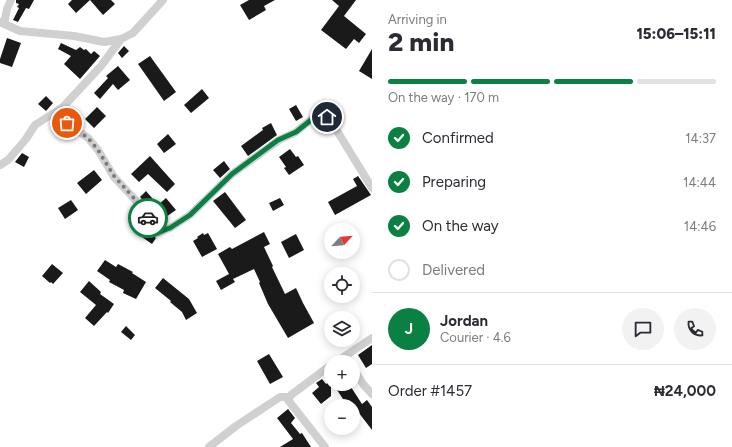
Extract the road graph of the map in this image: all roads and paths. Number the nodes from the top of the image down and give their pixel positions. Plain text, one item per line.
1 (11, 0) edge
2 (163, 0) edge
3 (2, 23) edge
4 (121, 39) junction
5 (63, 107) junction
6 (0, 165) edge
7 (372, 188) edge
8 (372, 338) edge
9 (352, 355) edge
10 (324, 370) edge
11 (360, 379) edge
12 (372, 394) edge
13 (288, 397) junction
14 (209, 447) edge
15 (324, 447) edge

1 - 3 street
2 - 4 street
3 - 4 street
4 - 5 street
5 - 6 street
5 - 7 street
8 - 9 street
10 - 13 street
11 - 12 street
13 - 14 street
13 - 15 street

